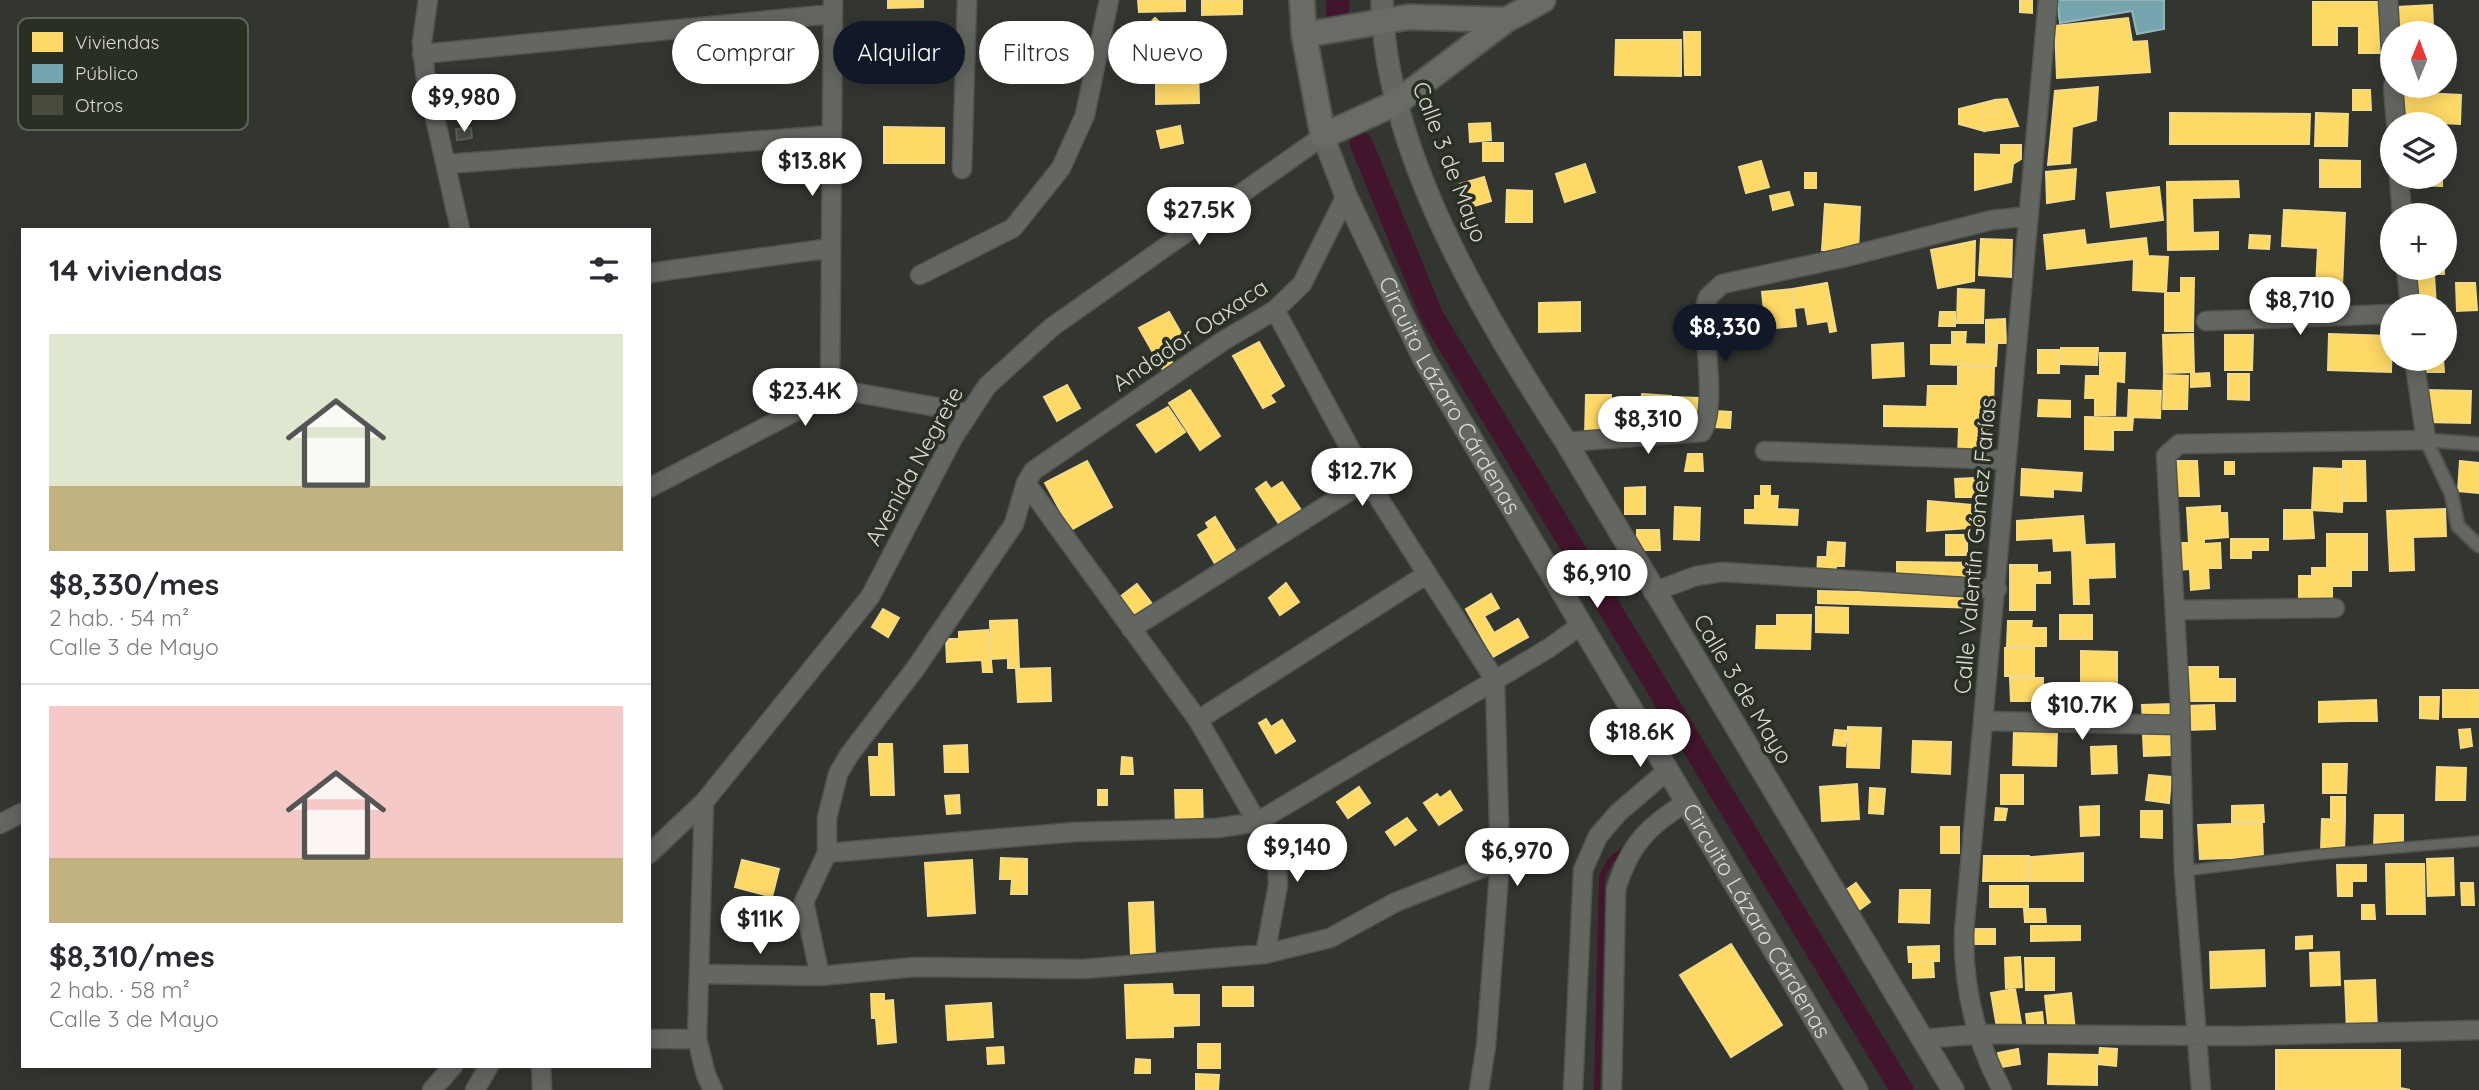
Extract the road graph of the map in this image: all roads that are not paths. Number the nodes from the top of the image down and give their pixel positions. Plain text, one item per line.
1 (428, 0) edge
2 (967, 0) edge
3 (1109, 0) edge
4 (1302, 0) edge
5 (1544, 0) edge
6 (2048, 0) edge
7 (2388, 0) edge
8 (833, 7) edge
9 (1505, 10) edge
10 (1382, 11) edge
11 (2389, 21) edge
12 (1304, 36) junction
13 (422, 54) junction
14 (1396, 103) junction
15 (832, 135) junction
16 (1323, 136) junction
17 (446, 164) junction
18 (962, 169) dead end
19 (1346, 196) junction
20 (2029, 216) junction
21 (460, 228) edge
22 (831, 248) junction
23 (651, 273) edge
24 (920, 275) dead end
25 (1275, 310) junction
26 (2380, 314) edge
27 (2206, 321) dead end
28 (2416, 371) edge
29 (830, 395) junction
30 (969, 413) junction
31 (2426, 440) junction
32 (1566, 442) junction
33 (2479, 444) edge
34 (1765, 450) dead end
35 (2006, 460) junction
36 (1367, 480) junction
37 (1026, 484) junction
38 (651, 487) edge
39 (2479, 546) edge
40 (1427, 575) junction
41 (1997, 589) junction
42 (1653, 592) junction
43 (2335, 608) dead end
44 (2175, 610) junction
45 (1581, 625) junction
46 (1131, 629) junction
47 (1495, 680) junction
48 (1198, 720) junction
49 (1984, 721) junction
50 (2180, 725) junction
51 (1668, 770) junction
52 (704, 802) junction
53 (1686, 803) junction
54 (21, 813) edge
55 (1257, 822) junction
56 (0, 824) edge
57 (2479, 841) edge
58 (651, 852) edge
59 (827, 853) junction
60 (1500, 861) junction
61 (2183, 871) junction
62 (1265, 954) junction
63 (700, 974) junction
64 (820, 976) junction
65 (2479, 1030) edge
66 (1978, 1034) junction
67 (2197, 1034) junction
68 (651, 1039) edge
69 (697, 1039) junction
70 (1923, 1039) junction
71 (451, 1068) edge
72 (488, 1068) edge
73 (541, 1068) edge
74 (432, 1090) edge
75 (475, 1090) edge
76 (542, 1090) edge
77 (713, 1090) edge
78 (1479, 1090) edge
79 (1573, 1090) edge
80 (1612, 1090) edge
81 (1857, 1090) edge
82 (1954, 1090) edge
83 (2002, 1090) edge
84 (2201, 1090) edge

1 - 13 street
2 - 18 street
3 - 24 street
4 - 12 main road, Circuito Lázaro Cárdenas
5 - 9 main road
6 - 20 street, Calle Valentín Gómez Farías
7 - 11 street
8 - 13 street
8 - 15 street
9 - 10 main road
9 - 14 main road
10 - 12 main road
10 - 14 street, Calle 3 de Mayo
12 - 16 main road, Circuito Lázaro Cárdenas
13 - 17 street
14 - 16 main road
14 - 32 street, Calle 3 de Mayo
15 - 17 street
15 - 22 street
16 - 19 street, Circuito Lázaro Cárdenas
16 - 30 street, Avenida Negrete
17 - 21 street
19 - 25 street, Andador Oaxaca
19 - 45 street, Circuito Lázaro Cárdenas
20 - 32 street
20 - 35 street, Calle Valentín Gómez Farías
22 - 23 street
22 - 29 street
25 - 36 street
25 - 37 street, Andador Oaxaca
26 - 27 street
28 - 31 street
29 - 30 street
29 - 38 street
30 - 52 street, Avenida Negrete
31 - 33 street
31 - 39 street
31 - 44 street
32 - 42 street, Calle 3 de Mayo
34 - 35 street
35 - 41 street, Calle Valentín Gómez Farías
36 - 40 street
36 - 46 street
37 - 46 street
37 - 59 street
40 - 47 street
40 - 48 street
41 - 42 street
41 - 49 street, Calle Valentín Gómez Farías
42 - 70 street, Calle 3 de Mayo
43 - 44 street
44 - 50 street
45 - 47 street
45 - 51 street, Circuito Lázaro Cárdenas
46 - 48 street
47 - 55 street
47 - 60 street
48 - 55 street
49 - 50 street
49 - 66 street, Calle Valentín Gómez Farías
50 - 61 street
51 - 53 street, Circuito Lázaro Cárdenas
51 - 79 street
52 - 58 street, Avenida Negrete
52 - 63 street
53 - 80 street
53 - 81 street, Circuito Lázaro Cárdenas
54 - 56 street
55 - 59 street
55 - 62 street
57 - 61 lane
59 - 64 street
60 - 62 street
60 - 78 street
61 - 67 street
62 - 64 street
63 - 64 street
63 - 69 street
65 - 67 street
66 - 67 street
66 - 70 street
66 - 83 street, Calle Valentín Gómez Farías
67 - 84 street
68 - 69 street
69 - 77 street
70 - 82 street, Calle 3 de Mayo
71 - 74 street
72 - 75 street
73 - 76 street

